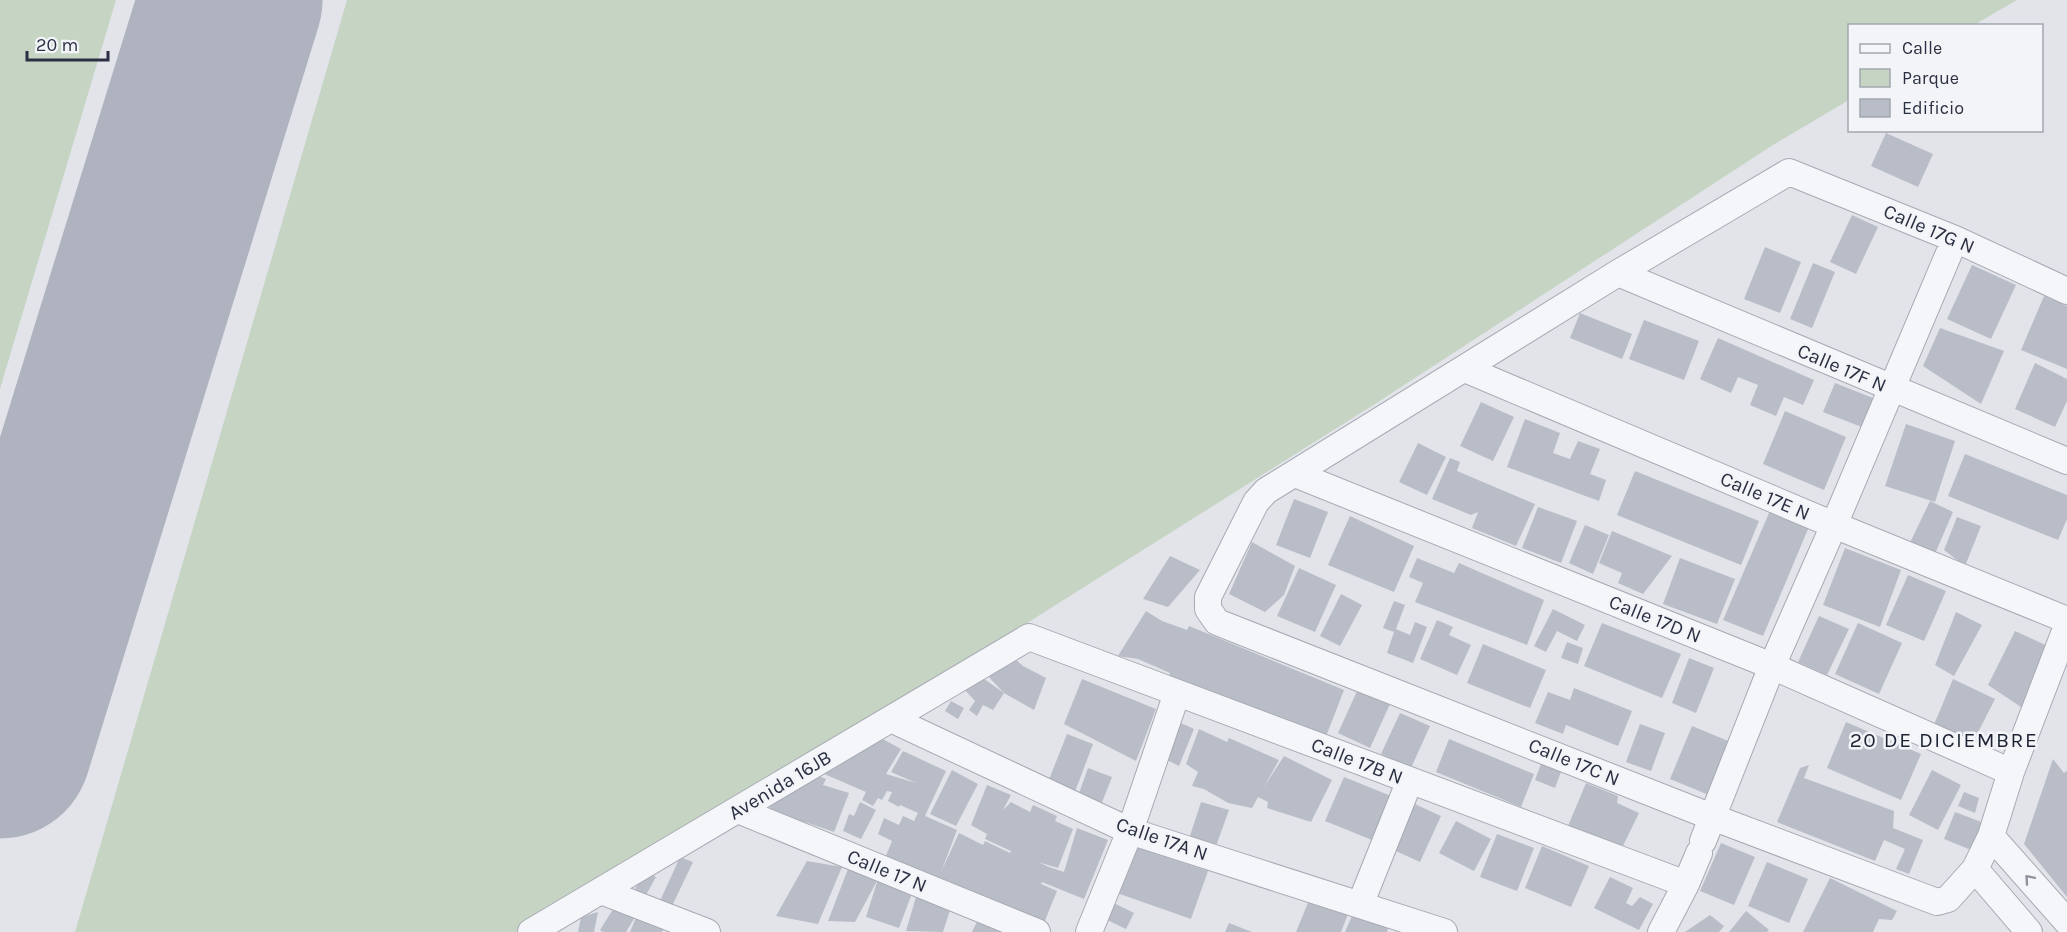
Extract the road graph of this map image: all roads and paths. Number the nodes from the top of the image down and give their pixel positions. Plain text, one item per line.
1 (1955, 239) junction
2 (1618, 273) junction
3 (2067, 291) edge
4 (1465, 369) junction
5 (1892, 388) junction
6 (2067, 461) edge
7 (1295, 474) junction
8 (1834, 525) junction
9 (2067, 620) edge
10 (2067, 626) edge
11 (1029, 637) joint
12 (1772, 666) junction
13 (1177, 693) junction
14 (891, 719) junction
15 (2011, 772) junction
16 (1410, 780) junction
17 (738, 810) junction
18 (1712, 817) junction
19 (1130, 831) junction
20 (1992, 836) junction
21 (1975, 869) junction
22 (1686, 884) junction
23 (601, 891) junction
24 (1360, 905) junction
25 (2067, 922) edge
26 (1435, 930) edge
27 (531, 932) edge
28 (707, 932) edge
29 (1036, 932) edge
30 (1089, 932) edge
31 (1661, 932) edge
32 (2029, 932) edge

1 - 2 street, Calle 17G N
1 - 3 street, Calle 17G N
1 - 5 street
2 - 4 street
2 - 5 street, Calle 17F N
4 - 7 street
4 - 8 street, Calle 17E N
5 - 6 street, Calle 17F N
5 - 8 street
7 - 12 street, Calle 17D N
7 - 18 street, Calle 17C N
8 - 9 street, Calle 17E N
8 - 12 street
10 - 15 street
11 - 13 street, Calle 17B N
11 - 14 street, Avenida 16JB
12 - 15 street, Calle 17D N
12 - 18 street
13 - 16 street, Calle 17B N
13 - 19 street
14 - 17 street, Avenida 16JB
14 - 19 street, Calle 17A N
15 - 20 street
16 - 22 street, Calle 17B N
16 - 24 street
17 - 23 street, Avenida 16JB
17 - 29 street, Calle 17 N
18 - 21 street, Calle 17C N
18 - 22 street
19 - 24 street, Calle 17A N
19 - 30 street
20 - 21 street
25 -> 20 street
21 - 32 street
22 - 31 street
23 - 27 street, Avenida 16JB
23 - 28 street
24 - 26 street, Calle 17A N

